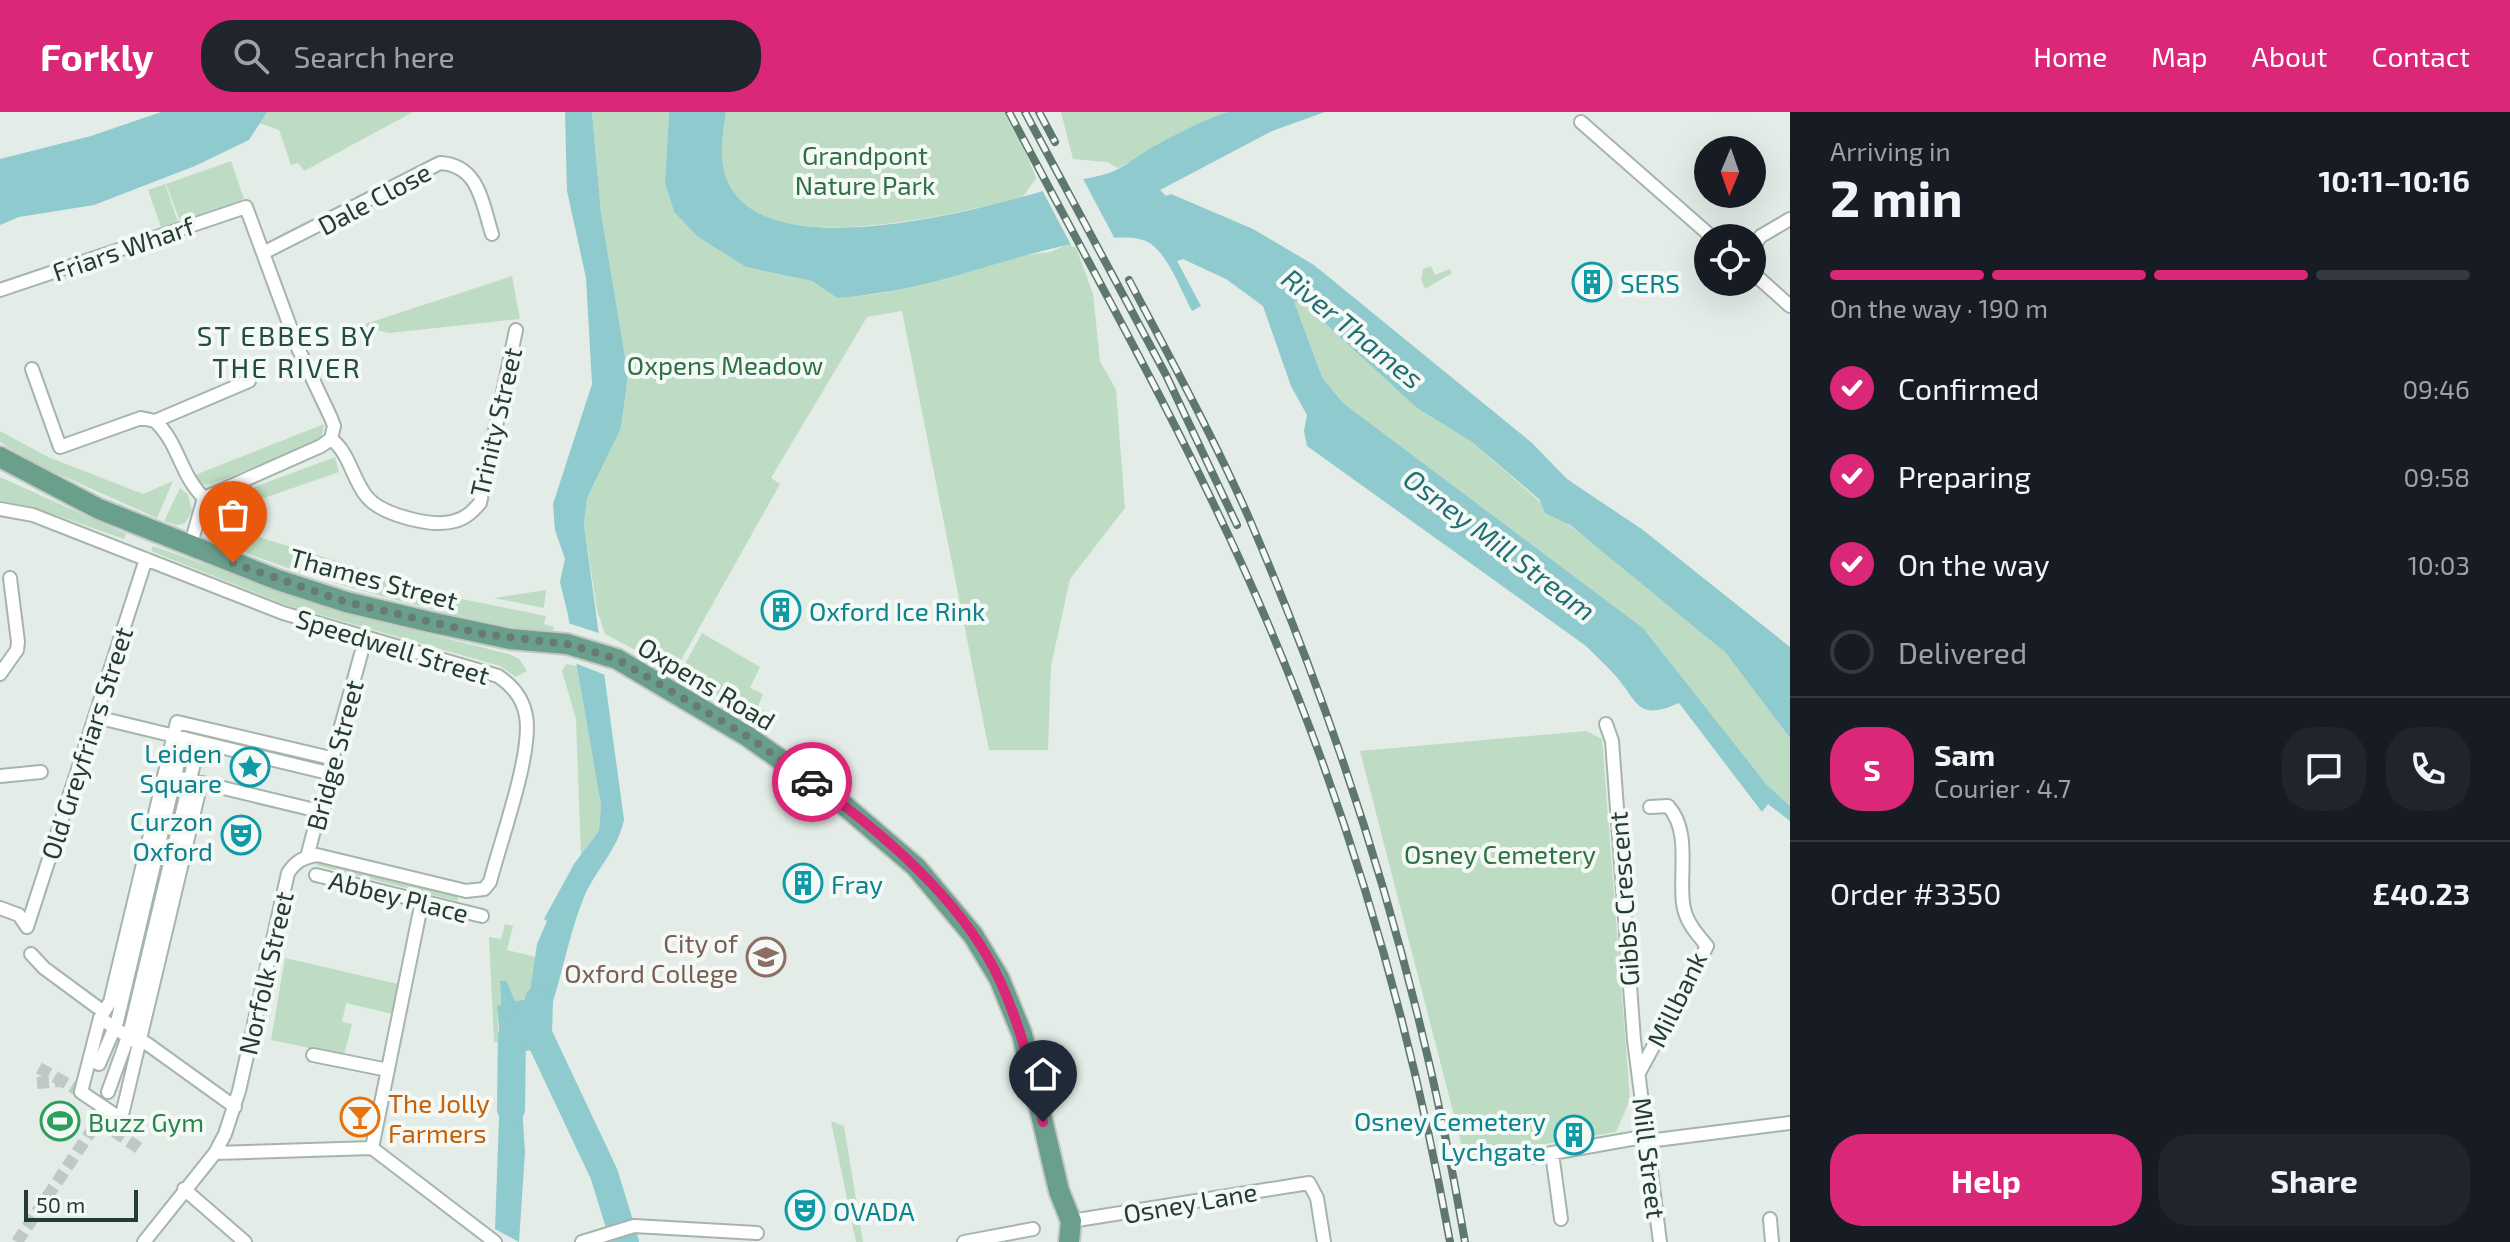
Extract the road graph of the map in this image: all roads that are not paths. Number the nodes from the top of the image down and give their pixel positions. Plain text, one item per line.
1 (1581, 122) dead end
2 (246, 207) joint
3 (1790, 219) edge
4 (1697, 224) edge
5 (1766, 233) edge
6 (492, 234) dead end
7 (263, 253) junction
8 (1766, 285) edge
9 (0, 290) edge
10 (1790, 306) edge
11 (516, 330) dead end
12 (32, 369) dead end
13 (249, 381) dead end
14 (155, 421) junction
15 (331, 439) junction
16 (0, 457) edge
17 (204, 498) junction
18 (0, 509) edge
19 (190, 547) junction
20 (146, 559) junction
21 (10, 578) dead end
22 (567, 644) joint
23 (361, 654) dead end
24 (0, 674) edge
25 (347, 711) dead end
26 (96, 717) junction
27 (1606, 724) dead end
28 (184, 738) junction
29 (199, 742) junction
30 (334, 759) junction
31 (41, 772) dead end
32 (328, 773) junction
33 (165, 774) junction
34 (0, 776) edge
35 (201, 783) junction
36 (1650, 807) dead end
37 (307, 857) junction
38 (142, 864) junction
39 (179, 873) junction
40 (316, 875) dead end
41 (422, 901) junction
42 (0, 908) edge
43 (482, 916) dead end
44 (124, 945) junction
45 (160, 953) junction
46 (31, 954) dead end
47 (98, 1012) junction
48 (143, 1043) junction
49 (313, 1055) dead end
50 (95, 1062) dead end
51 (388, 1070) junction
52 (1639, 1074) junction
53 (108, 1092) tunnel mouth
54 (235, 1107) junction
55 (1790, 1123) edge
56 (1648, 1138) junction
57 (372, 1148) junction
58 (215, 1153) junction
59 (1552, 1153) junction
60 (1530, 1157) dead end
61 (184, 1189) junction
62 (1561, 1219) dead end
63 (1770, 1219) dead end
64 (1033, 1229) dead end
65 (1070, 1232) edge
66 (757, 1233) dead end
67 (494, 1241) edge
68 (144, 1242) edge
69 (245, 1242) edge
70 (582, 1242) edge
71 (964, 1242) edge
72 (1324, 1242) edge
73 (1660, 1242) edge
74 (1772, 1242) edge

1 - 4 street
2 - 7 street, Trinity Street
2 - 9 street, Friars Wharf
3 - 5 street
6 - 7 street, Dale Close
7 - 15 street, Trinity Street
8 - 10 street
11 - 15 street, Trinity Street
12 - 14 street
13 - 14 street
14 - 17 street
15 - 17 street
16 - 19 main road, Thames Street
17 - 19 street
18 - 20 street, Speedwell Street
19 - 22 main road, Thames Street
20 - 26 street, Old Greyfriars Street
20 - 37 street, Speedwell Street
21 - 24 street
22 - 65 main road, Oxpens Road
23 - 30 street, Bridge Street
25 - 30 street, Bridge Street
26 - 28 street
26 - 42 street, Old Greyfriars Street
27 - 52 street, Gibbs Crescent
28 - 29 street
28 - 50 street
29 - 32 street
29 - 53 street
30 - 32 street, Bridge Street
30 - 33 street
30 - 35 street
31 - 34 street
32 - 37 street, Bridge Street
33 - 35 street
33 - 38 street
35 - 39 street
36 - 52 street, Millbank
37 - 54 street, Norfolk Street
38 - 39 street
38 - 44 street
39 - 45 street
40 - 41 street, Abbey Place
41 - 43 street, Abbey Place
41 - 51 street
44 - 45 street
44 - 47 street
45 - 48 street
46 - 47 street
47 - 48 street
47 - 48 street
48 - 54 street
49 - 51 street
51 - 57 street
52 - 56 street, Mill Street
54 - 58 street, Norfolk Street
55 - 56 street
56 - 59 street
56 - 73 street, Mill Street
57 - 58 street
57 - 67 street
58 - 61 street, Norfolk Street
59 - 60 street
59 - 62 street
61 - 68 street, Norfolk Street
61 - 69 street
63 - 74 street
64 - 71 street
65 - 72 street, Osney Lane
66 - 70 street

